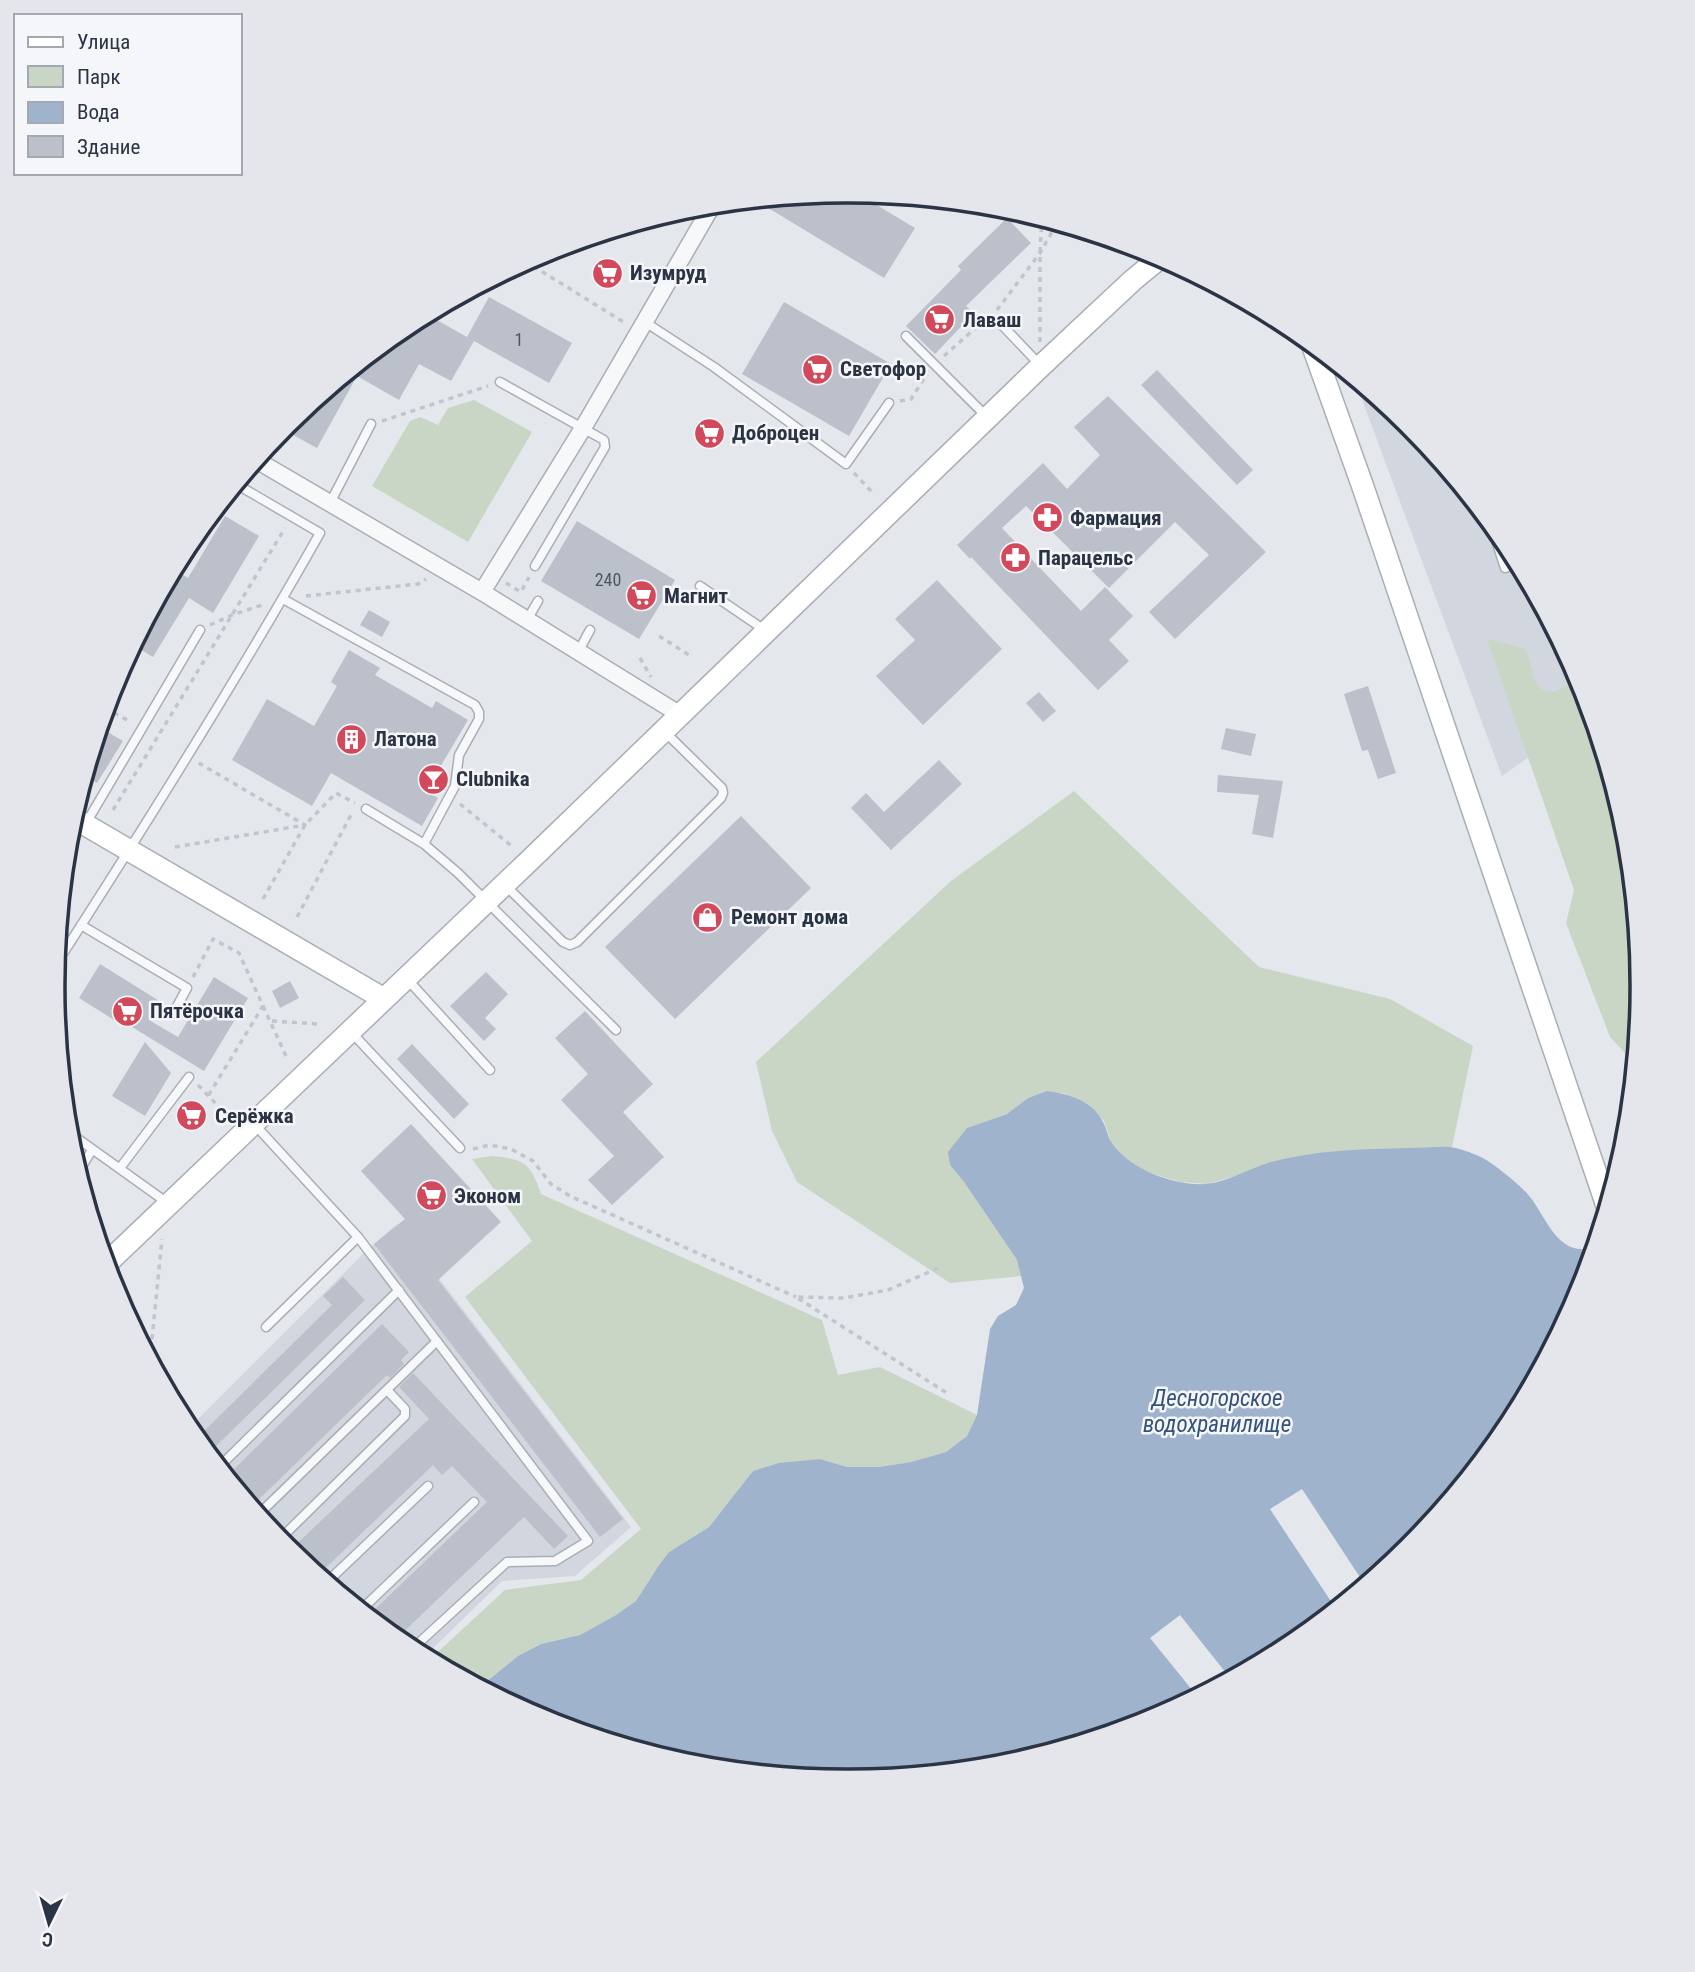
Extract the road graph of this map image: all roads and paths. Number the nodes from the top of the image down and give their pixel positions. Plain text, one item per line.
1 (706, 216) edge
2 (1041, 228) edge
3 (1053, 231) edge
4 (1040, 253) junction
5 (1151, 265) edge
6 (537, 268) edge
7 (645, 322) junction
8 (1000, 323) dead end
9 (627, 324) dead end
10 (906, 336) dead end
11 (1042, 356) junction
12 (1318, 361) edge
13 (934, 364) junction
14 (500, 382) joint
15 (889, 403) joint
16 (987, 417) junction
17 (371, 424) joint
18 (583, 428) junction
19 (846, 464) junction
20 (264, 465) edge
21 (244, 489) edge
22 (872, 492) dead end
23 (330, 503) junction
24 (292, 517) junction
25 (535, 566) joint
26 (504, 582) dead end
27 (700, 586) dead end
28 (482, 592) junction
29 (283, 598) junction
30 (538, 601) dead end
31 (527, 620) junction
32 (200, 630) dead end
33 (590, 630) dead end
34 (766, 631) junction
35 (659, 636) dead end
36 (578, 652) junction
37 (689, 654) dead end
38 (640, 658) dead end
39 (656, 684) dead end
40 (114, 713) edge
41 (679, 714) junction
42 (142, 729) junction
43 (663, 730) junction
44 (187, 755) junction
45 (449, 796) junction
46 (366, 809) dead end
47 (113, 810) dead end
48 (84, 813) edge
49 (82, 823) edge
50 (305, 825) junction
51 (424, 844) junction
52 (174, 847) dead end
53 (129, 850) junction
54 (518, 851) dead end
55 (504, 884) junction
56 (263, 899) dead end
57 (486, 901) junction
58 (297, 917) dead end
59 (81, 925) junction
60 (66, 949) edge
61 (406, 977) junction
62 (187, 988) junction
63 (384, 999) junction
64 (263, 1006) junction
65 (175, 1010) dead end
66 (270, 1021) junction
67 (318, 1024) dead end
68 (616, 1030) dead end
69 (349, 1031) junction
70 (286, 1056) dead end
71 (490, 1070) dead end
72 (189, 1077) joint
73 (208, 1096) junction
74 (225, 1113) dead end
75 (253, 1123) junction
76 (80, 1141) edge
77 (460, 1148) joint
78 (92, 1150) junction
79 (85, 1162) edge
80 (120, 1168) junction
81 (1603, 1193) edge
82 (169, 1204) junction
83 (156, 1231) dead end
84 (358, 1237) junction
85 (113, 1257) edge
86 (938, 1268) dead end
87 (399, 1290) junction
88 (796, 1297) junction
89 (265, 1327) dead end
90 (437, 1341) junction
91 (152, 1344) edge
92 (387, 1390) junction
93 (950, 1395) dead end
94 (225, 1461) edge
95 (428, 1486) dead end
96 (474, 1502) dead end
97 (265, 1508) edge
98 (287, 1532) edge
99 (333, 1576) edge
100 (367, 1604) edge
101 (420, 1642) edge

1 - 7 street
2 - 4 path
3 - 4 path
4 - 11 path
4 - 13 path
5 - 11 street
6 - 9 path
7 - 18 street
7 - 19 lane
8 - 11 lane
10 - 13 lane
11 - 16 street
12 - 81 street
13 - 15 path
13 - 16 lane
14 - 17 path
14 - 18 lane
15 - 19 lane
16 - 34 street
17 - 23 lane
18 - 25 lane
18 - 28 street
19 - 22 path
20 - 23 street
21 - 24 lane
23 - 28 street
24 - 29 lane
24 - 47 path
25 - 26 path
27 - 34 lane
28 - 31 street
29 - 44 lane
29 - 45 lane
30 - 31 lane
31 - 36 street
32 - 42 lane
33 - 36 lane
34 - 41 street
35 - 37 path
36 - 41 street
38 - 39 path
40 - 42 path
41 - 43 street
42 - 48 lane
43 - 55 street
43 - 55 lane
44 - 50 path
44 - 53 lane
45 - 51 lane
45 - 54 path
46 - 51 lane
49 - 53 street
50 - 52 path
50 - 56 path
50 - 58 path
51 - 57 lane
53 - 59 lane
53 - 63 street
55 - 57 street
57 - 61 street
57 - 68 lane
59 - 60 lane
59 - 62 lane
61 - 63 street
61 - 71 lane
62 - 64 path
62 - 65 lane
63 - 69 street
64 - 66 path
64 - 73 path
66 - 67 path
66 - 70 path
69 - 75 street
69 - 77 lane
72 - 73 path
72 - 80 lane
73 - 74 path
75 - 82 street
75 - 84 lane
76 - 78 lane
77 - 88 path
78 - 79 lane
78 - 80 lane
80 - 82 lane
82 - 85 street
83 - 91 path
84 - 87 lane
84 - 89 lane
86 - 88 path
87 - 90 lane
87 - 94 lane
88 - 93 path
90 - 92 lane
90 - 101 lane
92 - 97 lane
92 - 98 lane
95 - 99 lane
96 - 100 lane

